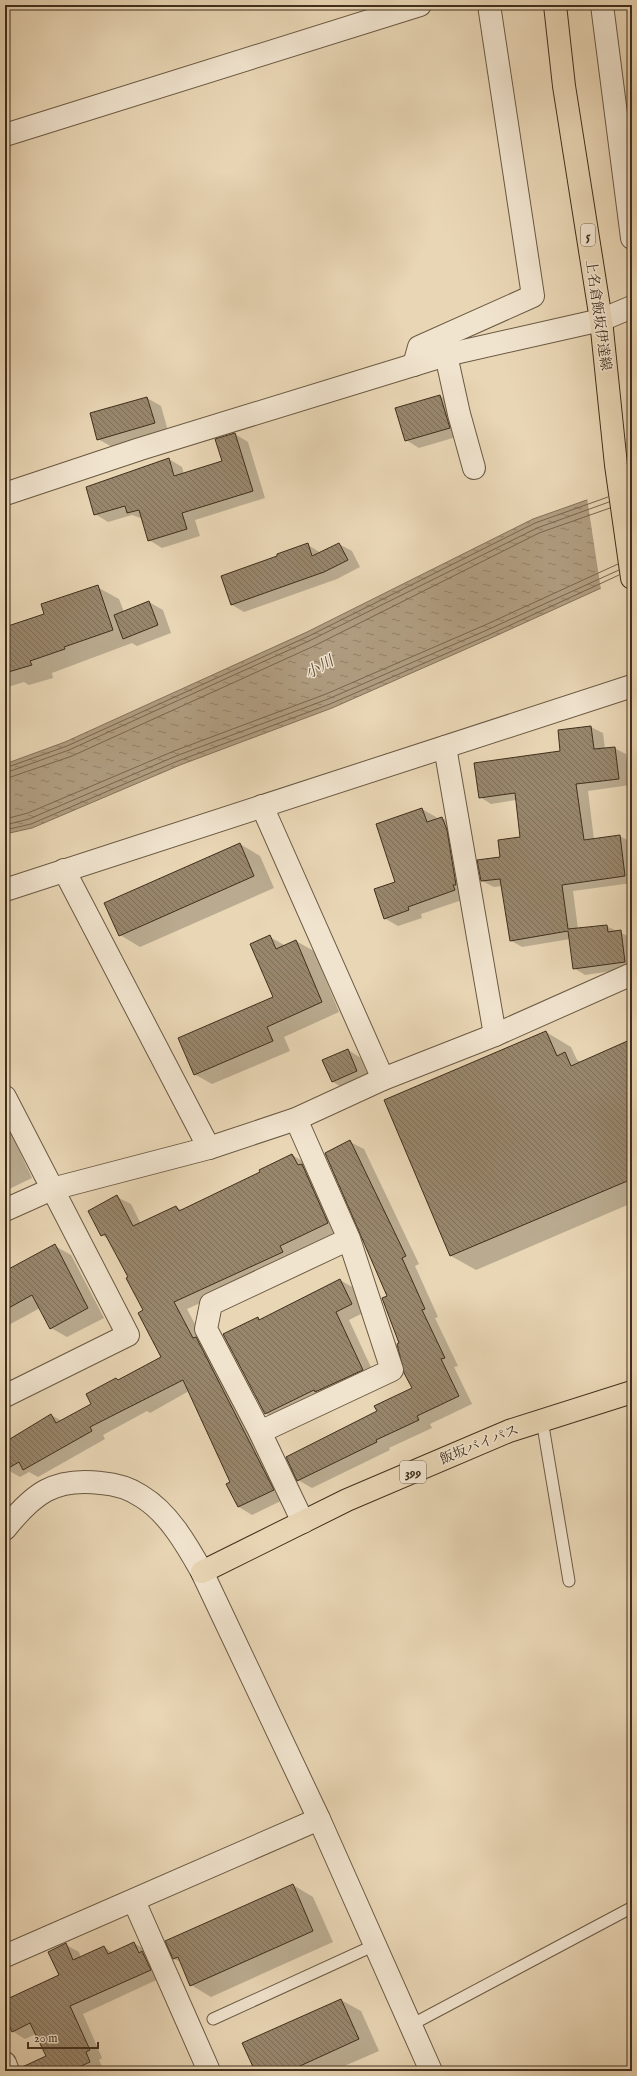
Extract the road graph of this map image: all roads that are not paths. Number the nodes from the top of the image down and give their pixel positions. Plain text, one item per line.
1 (420, 5) edge
2 (489, 5) edge
3 (555, 5) edge
4 (602, 5) edge
5 (5, 135) edge
6 (632, 238) edge
7 (632, 307) edge
8 (601, 320) junction
9 (446, 355) junction
10 (414, 365) junction
11 (474, 468) dead end
12 (5, 494) edge
13 (632, 578) edge
14 (632, 686) edge
15 (445, 747) junction
16 (262, 806) junction
17 (64, 870) junction
18 (5, 890) edge
19 (632, 974) edge
20 (494, 1036) junction
21 (383, 1079) junction
22 (5, 1097) edge
23 (296, 1119) junction
24 (209, 1148) junction
25 (52, 1189) junction
26 (5, 1210) edge
27 (349, 1239) junction
28 (632, 1392) edge
29 (5, 1396) edge
30 (542, 1420) junction
31 (260, 1432) junction
32 (302, 1522) junction
33 (5, 1529) edge
34 (202, 1572) junction
35 (569, 1581) dead end
36 (319, 1819) junction
37 (134, 1901) junction
38 (628, 1909) dead end
39 (375, 1945) junction
40 (5, 1956) edge
41 (213, 2019) dead end
42 (410, 2025) junction
43 (5, 2063) edge
44 (428, 2070) edge
45 (8, 2071) edge
46 (208, 2071) edge

1 - 5 street
2 - 10 street
3 - 8 main road, 上名倉飯坂伊達線 / 5
4 - 6 street
7 - 8 street
8 - 9 street
8 - 13 main road, 上名倉飯坂伊達線 / 5
9 - 10 street
9 - 11 street
10 - 12 street
14 - 15 street
15 - 16 street
15 - 20 street
16 - 17 street
16 - 21 street
17 - 18 street
17 - 24 street
19 - 20 street
20 - 21 street
21 - 23 street
22 - 25 street
23 - 24 street
23 - 27 street
24 - 25 street
25 - 26 street
25 - 29 street
27 - 31 street
27 - 31 street
28 - 30 main road, 飯坂バイパス / 399
30 - 32 main road, 飯坂バイパス / 399
30 - 35 lane
31 - 32 street
32 - 34 main road, 飯坂バイパス / 399
33 - 34 street
34 - 36 street
36 - 37 street
36 - 39 street
37 - 40 street
37 - 46 street
38 - 42 lane
39 - 41 lane
39 - 42 street
42 - 44 street
43 - 45 street

